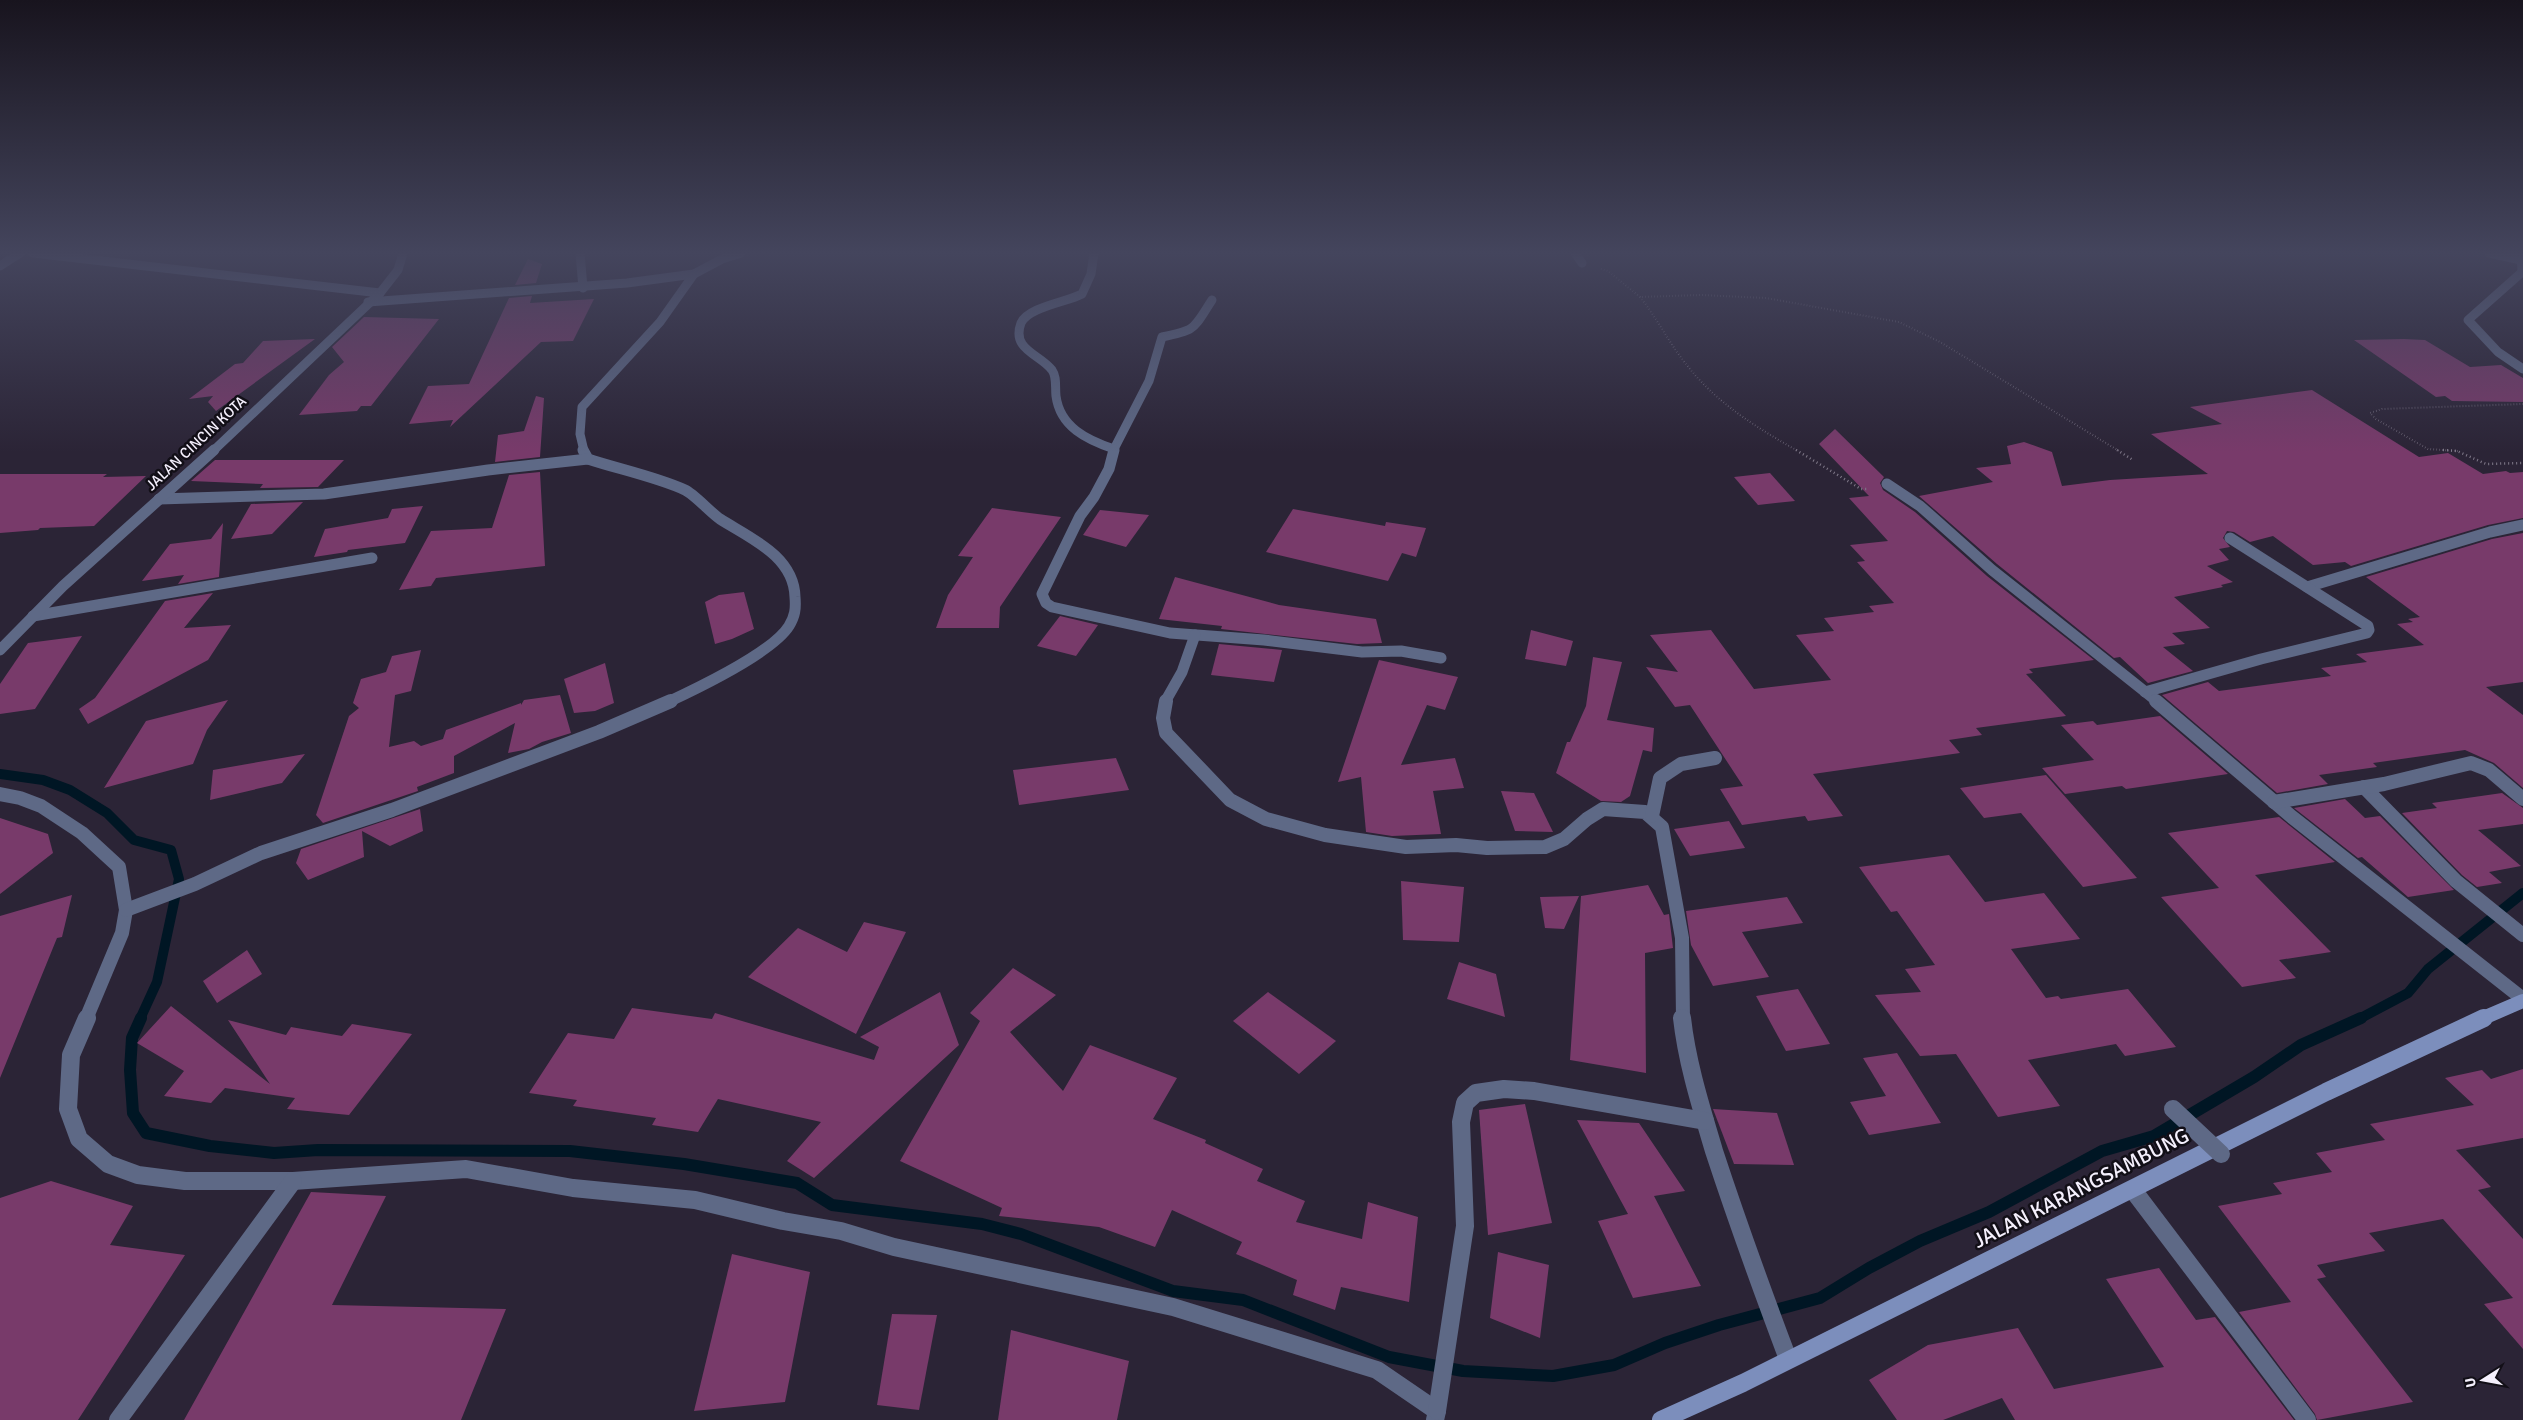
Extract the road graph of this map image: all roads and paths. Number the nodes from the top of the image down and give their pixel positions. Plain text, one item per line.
1 (350, 319) edge
2 (662, 319) edge
3 (1024, 319) edge
4 (1200, 319) edge
5 (1657, 319) edge
6 (1884, 319) edge
7 (2469, 319) edge
8 (2523, 369) edge
9 (2523, 404) edge
10 (1114, 449) junction
11 (588, 459) junction
12 (2133, 460) dead end
13 (2523, 463) edge
14 (1888, 484) joint
15 (159, 499) junction
16 (2523, 525) edge
17 (2230, 538) dead end
18 (372, 558) dead end
19 (2307, 587) junction
20 (33, 616) junction
21 (1196, 635) junction
22 (0, 650) edge
23 (1441, 658) dead end
24 (2145, 692) junction
25 (1715, 758) dead end
26 (2364, 787) junction
27 (0, 794) edge
28 (2523, 799) edge
29 (2274, 802) junction
30 (1652, 816) junction
31 (126, 910) junction
32 (2523, 935) edge
33 (2523, 1000) edge
34 (2173, 1109) dead end
35 (1705, 1121) junction
36 (2219, 1150) junction
37 (293, 1181) junction
38 (2132, 1190) junction
39 (1785, 1353) junction
40 (1438, 1408) edge
41 (118, 1420) edge
42 (1661, 1420) edge
43 (2307, 1420) edge

1 - 15 street, JALAN CINCIN KOTA
2 - 11 street
3 - 10 street
4 - 10 street
5 - 14 path
6 - 12 path
7 - 8 street
9 - 13 path
10 - 21 street
11 - 15 street
11 - 31 street
14 - 24 street
15 - 20 street, JALAN CINCIN KOTA
16 - 19 street
17 - 19 street
18 - 20 street
19 - 24 street
20 - 22 street, JALAN CINCIN KOTA
21 - 23 street
21 - 30 street
24 - 29 street
25 - 30 street
26 - 28 street
26 - 29 street
26 - 32 street
27 - 31 street
29 - 33 street
30 - 35 street
31 - 37 street
33 - 36 main road, JALAN KARANGSAMBUNG
34 - 36 street, bridge
35 - 39 street
35 - 40 street
36 - 38 main road, JALAN KARANGSAMBUNG
37 - 40 street
37 - 41 street
38 - 39 main road, JALAN KARANGSAMBUNG
38 - 43 street
39 - 42 main road, JALAN KARANGSAMBUNG

